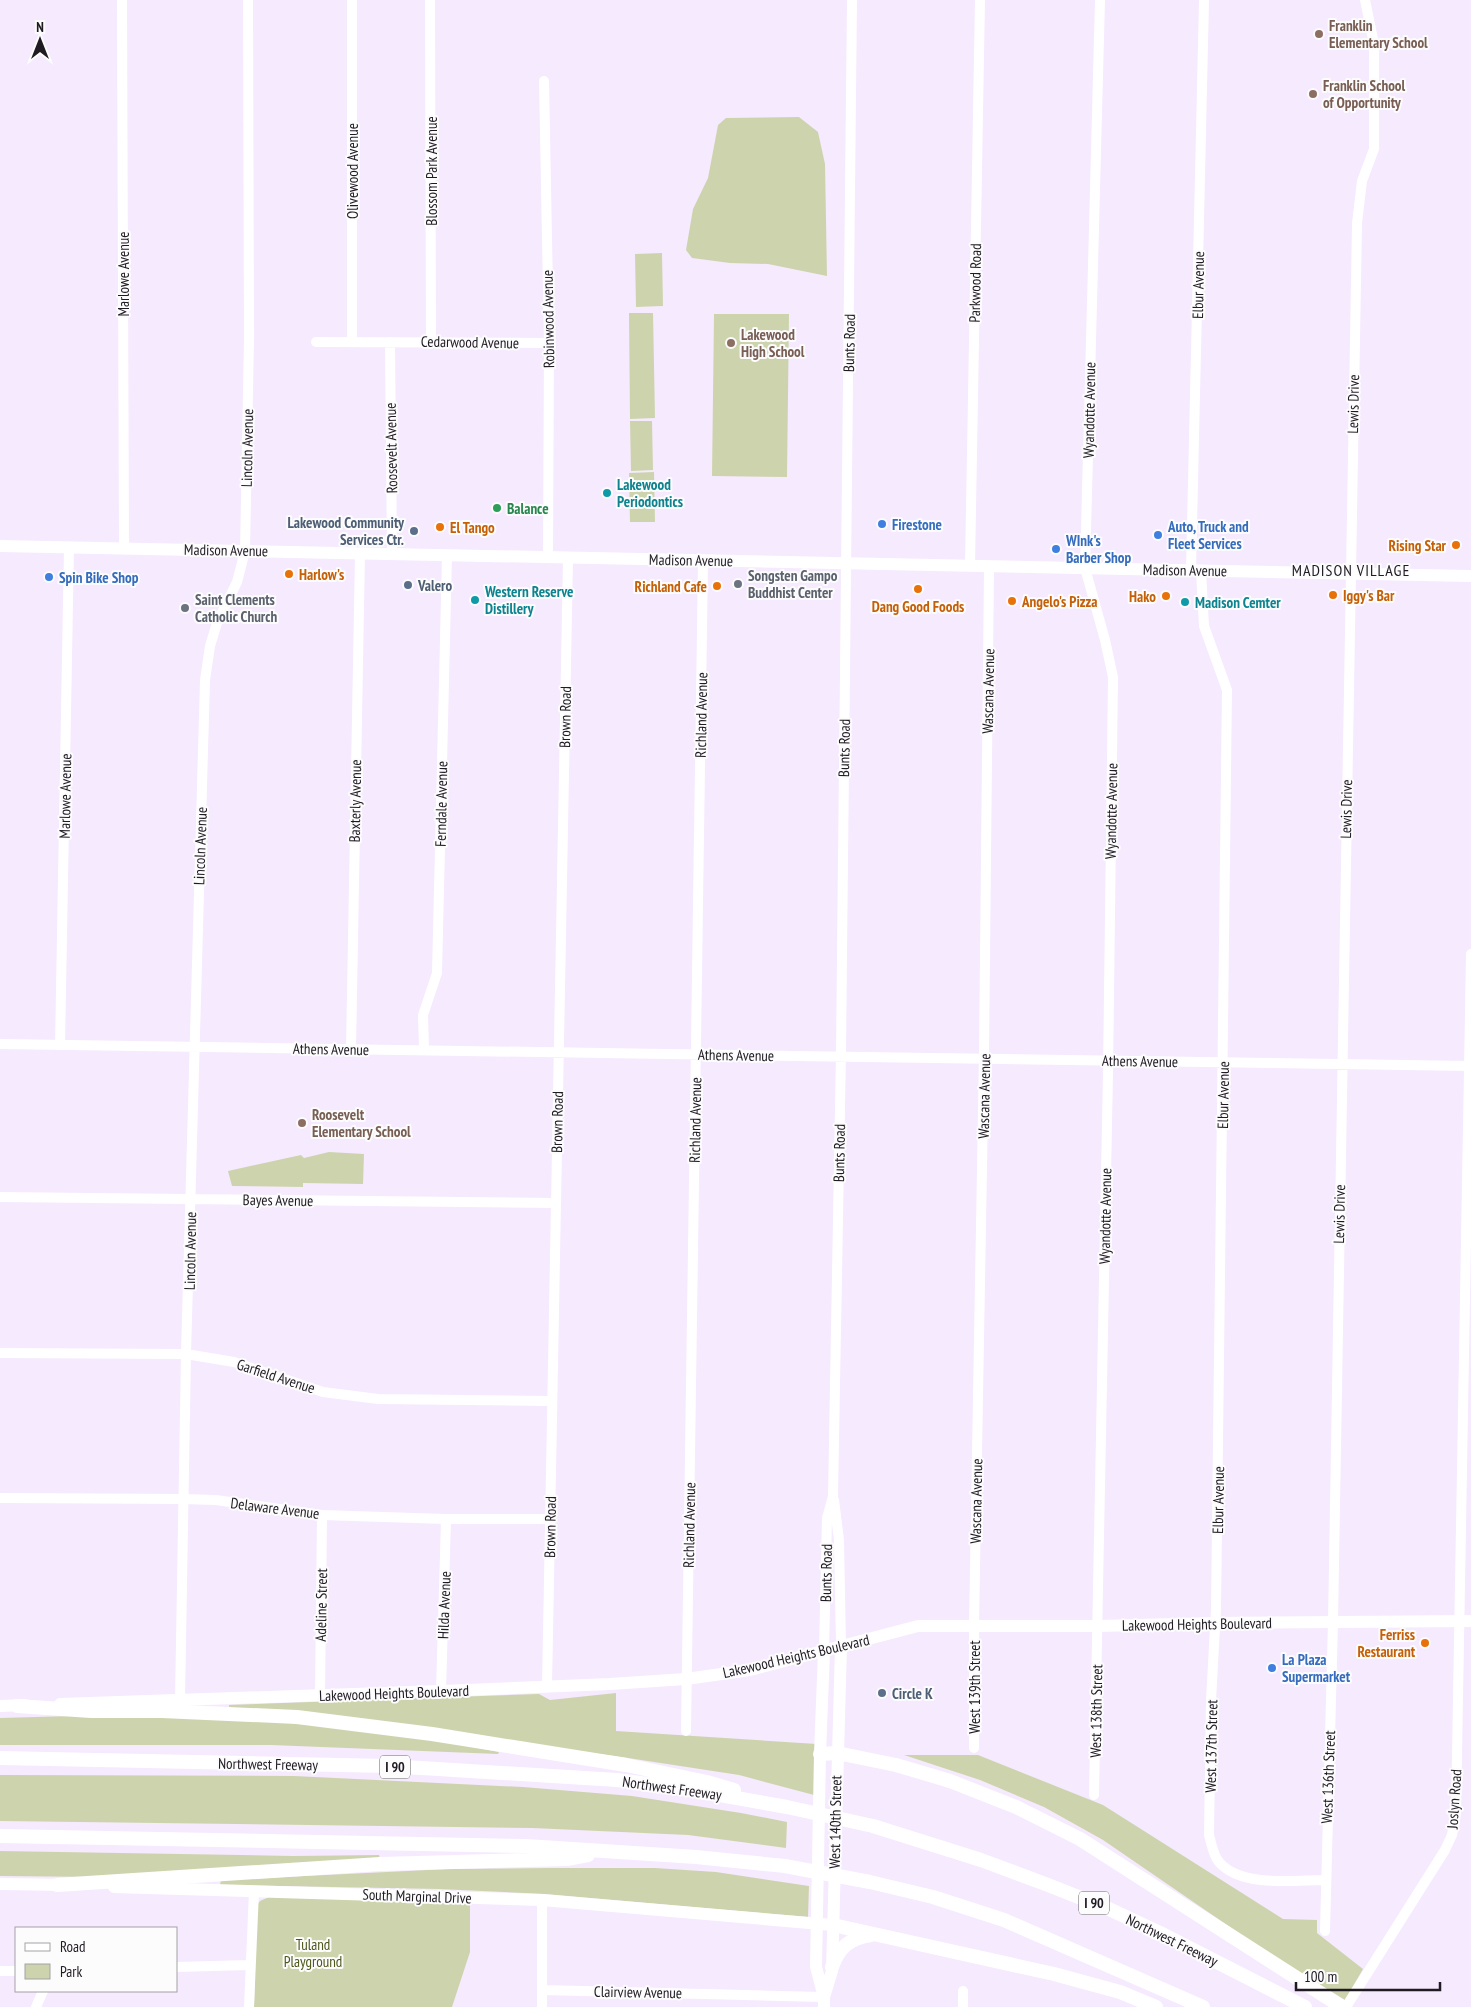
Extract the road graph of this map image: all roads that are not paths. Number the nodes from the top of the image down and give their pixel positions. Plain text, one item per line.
1 (122, 0) edge
2 (248, 0) edge
3 (352, 0) edge
4 (430, 0) edge
5 (852, 0) edge
6 (980, 0) edge
7 (1100, 0) edge
8 (1204, 0) edge
9 (1365, 0) edge
10 (544, 81) dead end
11 (316, 342) dead end
12 (352, 342) junction
13 (390, 342) junction
14 (431, 342) junction
15 (549, 343) junction
16 (0, 546) edge
17 (69, 547) junction
18 (124, 548) junction
19 (246, 551) junction
20 (360, 553) junction
21 (392, 554) junction
22 (446, 555) junction
23 (548, 557) junction
24 (568, 558) junction
25 (703, 560) junction
26 (846, 563) junction
27 (970, 566) junction
28 (989, 566) junction
29 (1085, 568) junction
30 (1196, 571) junction
31 (1349, 574) junction
32 (1471, 576) edge
33 (1471, 954) edge
34 (0, 1044) edge
35 (60, 1045) junction
36 (194, 1047) junction
37 (350, 1049) junction
38 (424, 1050) junction
39 (559, 1052) junction
40 (696, 1054) junction
41 (841, 1056) junction
42 (984, 1058) junction
43 (1108, 1060) junction
44 (1224, 1062) junction
45 (1342, 1064) junction
46 (1470, 1066) edge
47 (0, 1197) edge
48 (191, 1199) junction
49 (556, 1203) junction
50 (0, 1352) edge
51 (186, 1354) junction
52 (552, 1401) junction
53 (833, 1496) junction
54 (0, 1498) edge
55 (183, 1499) junction
56 (322, 1514) junction
57 (446, 1519) junction
58 (550, 1519) junction
59 (1465, 1621) edge
60 (1333, 1622) junction
61 (1216, 1623) junction
62 (974, 1626) junction
63 (1098, 1626) junction
64 (841, 1646) junction
65 (824, 1651) junction
66 (686, 1679) junction
67 (547, 1687) junction
68 (441, 1691) junction
69 (320, 1696) junction
70 (180, 1699) junction
71 (0, 1706) edge
72 (17, 1706) junction
73 (686, 1731) dead end
74 (974, 1748) dead end
75 (837, 1753) junction
76 (820, 1754) junction
77 (0, 1758) edge
78 (1094, 1795) dead end
79 (787, 1807) junction
80 (0, 1836) edge
81 (606, 1851) junction
82 (1325, 1880) junction
83 (0, 1884) edge
84 (57, 1885) junction
85 (254, 1891) junction
86 (542, 1900) junction
87 (818, 1923) junction
88 (833, 1925) junction
89 (1325, 1931) dead end
90 (878, 1934) junction
91 (249, 1965) junction
92 (178, 1967) edge
93 (832, 1967) junction
94 (0, 1971) edge
95 (15, 1971) edge
96 (542, 1990) junction
97 (963, 1991) dead end
98 (43, 1992) edge
99 (824, 2002) edge
100 (36, 2007) edge
101 (248, 2007) edge
102 (542, 2007) edge
103 (963, 2007) edge
104 (1156, 2007) edge
105 (1203, 2007) edge
106 (1305, 2007) edge
107 (1344, 2007) edge

1 - 18 street, Marlowe Avenue
2 - 19 street, Lincoln Avenue
3 - 12 street, Olivewood Avenue
4 - 14 street, Blossom Park Avenue
5 - 26 street, Bunts Road
6 - 27 street, Parkwood Road
7 - 29 street, Wyandotte Avenue
8 - 30 street, Elbur Avenue
9 - 31 street, Lewis Drive
10 - 15 street, Robinwood Avenue
11 - 12 street
12 - 13 street
13 - 14 street, Cedarwood Avenue
13 - 21 street, Roosevelt Avenue
14 - 15 street, Cedarwood Avenue
15 - 23 street, Robinwood Avenue
16 - 17 main road, Madison Avenue
17 - 18 main road, Madison Avenue
17 - 35 street, Marlowe Avenue
18 - 19 main road, Madison Avenue
19 - 20 main road, Madison Avenue
19 - 36 street, Lincoln Avenue
20 - 21 main road, Madison Avenue
20 - 37 street, Baxterly Avenue
21 - 22 main road, Madison Avenue
22 - 23 main road, Madison Avenue
22 - 38 street, Ferndale Avenue
23 - 24 main road, Madison Avenue
24 - 25 main road, Madison Avenue
24 - 39 street, Brown Road
25 - 26 main road, Madison Avenue
25 - 40 street, Richland Avenue
26 - 27 main road, Madison Avenue
26 - 41 street, Bunts Road
27 - 28 main road, Madison Avenue
28 - 29 main road, Madison Avenue
28 - 42 street, Wascana Avenue
29 - 30 main road, Madison Avenue
29 - 43 street, Wyandotte Avenue
30 - 31 main road, Madison Avenue
30 - 44 street, Elbur Avenue
31 - 32 main road, Madison Avenue
31 - 45 street, Lewis Drive
33 - 46 street, Joslyn Road
34 - 35 street, Athens Avenue
35 - 36 street, Athens Avenue
36 - 37 street, Athens Avenue
36 - 48 street, Lincoln Avenue
37 - 38 street, Athens Avenue
38 - 39 street, Athens Avenue
39 - 40 street, Athens Avenue
39 - 49 street, Brown Road
40 - 41 street, Athens Avenue
40 - 66 street, Richland Avenue
41 - 42 street, Athens Avenue
41 - 53 street, Bunts Road
42 - 43 street, Athens Avenue
42 - 62 street, Wascana Avenue
43 - 44 street, Athens Avenue
43 - 63 street, Wyandotte Avenue
44 - 45 street, Athens Avenue
44 - 61 street, Elbur Avenue
45 - 46 street, Athens Avenue
45 - 60 street, Lewis Drive
46 - 59 street, Joslyn Road
47 - 48 street, Bayes Avenue
48 - 49 street, Bayes Avenue
48 - 51 street, Lincoln Avenue
49 - 52 street, Brown Road
50 - 51 street, Garfield Avenue
51 - 52 street, Garfield Avenue
51 - 55 street, Lincoln Avenue
52 - 58 street, Brown Road
53 - 64 street, Bunts Road
53 - 65 street, Bunts Road
54 - 55 street, Delaware Avenue
55 - 56 street, Delaware Avenue
55 - 70 street, Lincoln Avenue
56 - 57 street, Delaware Avenue
56 - 69 street, Adeline Street
57 - 58 street, Delaware Avenue
57 - 68 street, Hilda Avenue
58 - 67 street, Brown Road
59 - 60 main road, Lakewood Heights Boulevard
59 - 107 street, Joslyn Road
60 - 61 main road, Lakewood Heights Boulevard
60 - 82 street, West 136th Street
61 - 63 main road, Lakewood Heights Boulevard
61 - 82 street, West 137th Street
62 - 63 main road, Lakewood Heights Boulevard
62 - 64 main road, Lakewood Heights Boulevard
62 - 74 street, West 139th Street
63 - 78 street, West 138th Street
64 - 65 main road, Lakewood Heights Boulevard
64 - 75 main road, West 140th Street
65 - 66 main road, Lakewood Heights Boulevard
65 - 76 main road, West 140th Street
66 - 67 main road, Lakewood Heights Boulevard
66 - 73 street, Richland Avenue
67 - 68 main road, Lakewood Heights Boulevard
68 - 69 main road, Lakewood Heights Boulevard
69 - 70 main road, Lakewood Heights Boulevard
70 - 72 main road, Lakewood Heights Boulevard
71 - 72 main road, Lakewood Heights Boulevard
72 - 79 highway
75 - 76 highway
75 - 88 main road, West 140th Street
75 - 107 highway
76 - 87 main road, West 140th Street
77 - 79 highway, Northwest Freeway / I 90
79 - 106 highway, Northwest Freeway / I 90
80 - 81 highway
81 - 84 highway
81 - 105 highway
82 - 89 street, West 136th Street
83 - 84 main road, South Marginal Drive
84 - 85 main road, South Marginal Drive
85 - 86 main road, South Marginal Drive
85 - 91 street
86 - 87 main road, South Marginal Drive
86 - 96 street
87 - 88 main road, South Marginal Drive
87 - 99 main road, West 140th Street
88 - 90 highway
88 - 93 main road, West 140th Street
90 - 93 highway
90 - 104 highway
91 - 92 street
91 - 101 street
93 - 99 main road, West 140th Street
94 - 95 street
96 - 99 street, Clairview Avenue
96 - 102 street
97 - 103 street
98 - 100 street

